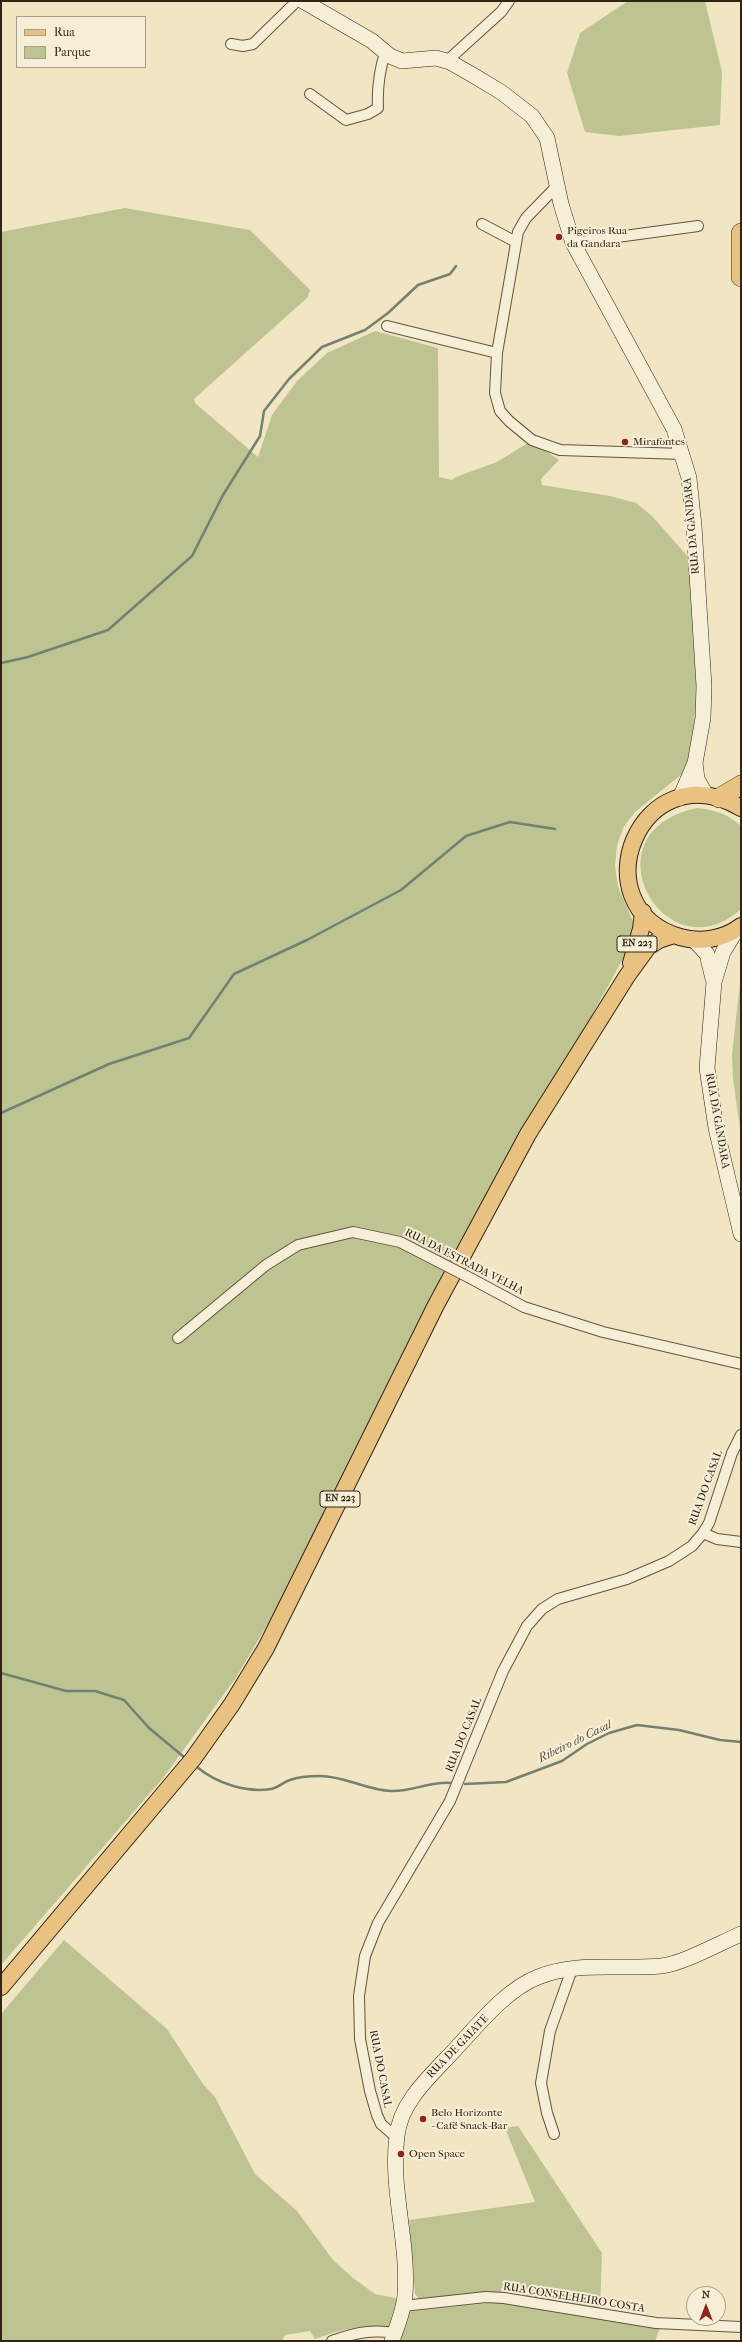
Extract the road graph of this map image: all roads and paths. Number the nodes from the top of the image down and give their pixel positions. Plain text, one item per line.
1 (297, 1) edge
2 (303, 1) edge
3 (507, 2) edge
4 (231, 44) dead end
5 (385, 53) junction
6 (448, 61) junction
7 (310, 94) dead end
8 (558, 186) junction
9 (482, 224) dead end
10 (698, 226) dead end
11 (741, 233) edge
12 (516, 242) junction
13 (572, 243) junction
14 (741, 277) edge
15 (387, 326) dead end
16 (496, 353) junction
17 (683, 454) junction
18 (694, 763) junction
19 (741, 785) edge
20 (712, 797) junction
21 (680, 798) junction
22 (741, 808) edge
23 (643, 912) junction
24 (739, 928) edge
25 (674, 935) junction
26 (693, 939) junction
27 (627, 976) junction
28 (714, 982) junction
29 (741, 1234) edge
30 (178, 1338) dead end
31 (741, 1364) edge
32 (741, 1435) edge
33 (703, 1533) junction
34 (741, 1542) edge
35 (741, 1934) edge
36 (572, 1969) junction
37 (1, 1987) edge
38 (554, 2134) dead end
39 (396, 2137) junction
40 (403, 2306) junction
41 (741, 2327) edge
42 (394, 2337) edge
43 (332, 2341) edge

1 - 4 street
2 - 5 main road
3 - 6 street
5 - 6 main road
5 - 7 street
6 - 8 main road, RUA DA GÂNDARA
8 - 12 street
8 - 13 main road, RUA DA GÂNDARA
9 - 12 street
10 - 13 street
11 - 14 highway
12 - 16 street
13 - 17 main road, RUA DA GÂNDARA
15 - 16 street
16 - 17 street
17 - 18 main road, RUA DA GÂNDARA
18 - 20 main road, RUA DA GÂNDARA
18 - 21 main road, RUA DA GÂNDARA
19 - 20 highway
20 - 21 main road
20 - 22 main road
21 - 23 main road
23 - 25 main road
23 - 27 main road, EN 223
24 - 26 main road
24 - 28 main road, RUA DA GÂNDARA
25 - 26 main road
25 - 27 main road, EN 223
26 - 28 main road, RUA DA GÂNDARA
27 - 37 main road, EN 223
28 - 29 main road, RUA DA GÂNDARA
30 - 31 street, RUA DA ESTRADA VELHA, bridge
32 - 33 street, RUA DO CASAL
33 - 34 street
33 - 39 street, RUA DO CASAL
35 - 36 main road, RUA DE GAIATE
36 - 38 street
36 - 39 main road, RUA DE GAIATE
39 - 40 main road, RUA DE GAIATE
40 - 41 street, RUA CONSELHEIRO COSTA
40 - 42 main road, RUA DE GAIATE
42 - 43 street

